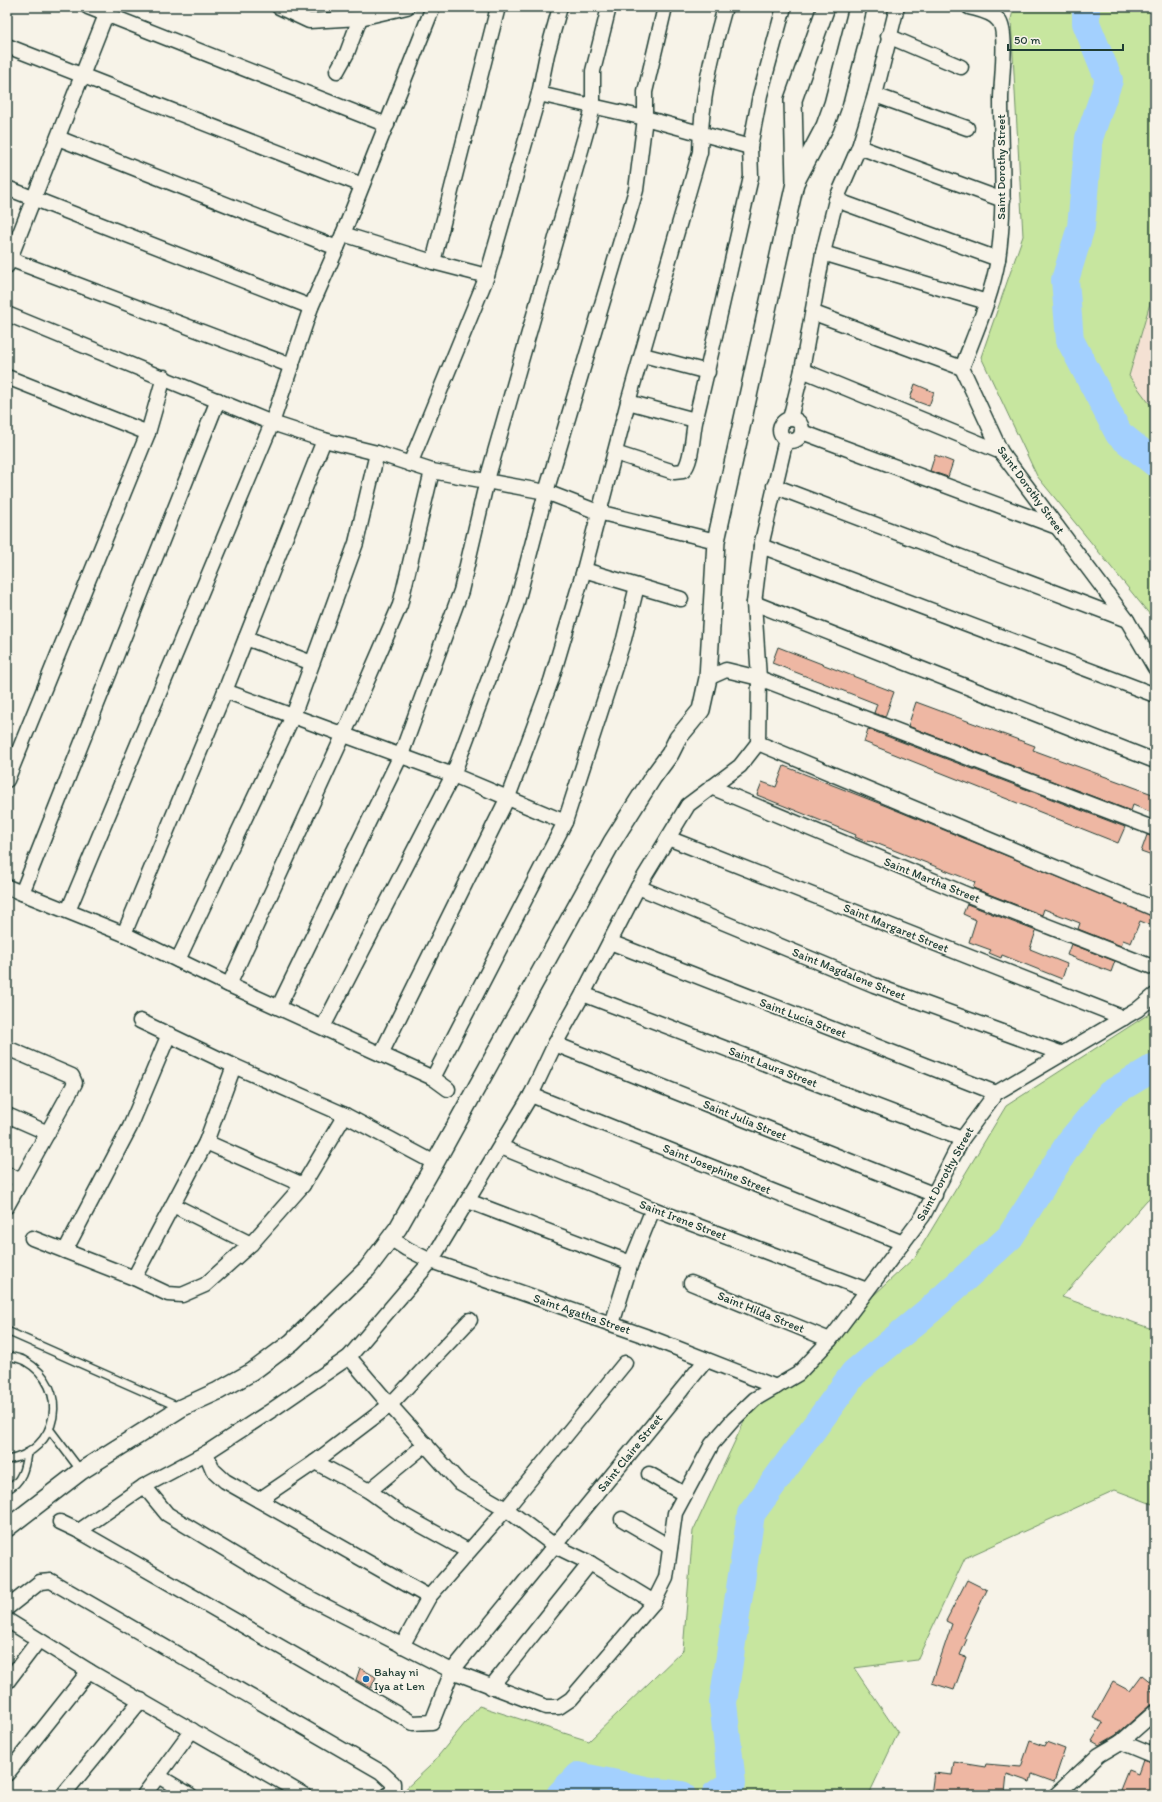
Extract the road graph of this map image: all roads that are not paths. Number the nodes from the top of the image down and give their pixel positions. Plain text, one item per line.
1 (88, 7) edge
2 (278, 7) edge
3 (407, 7) edge
4 (433, 7) edge
5 (498, 7) edge
6 (560, 7) edge
7 (609, 7) edge
8 (665, 7) edge
9 (725, 7) edge
10 (784, 7) edge
11 (826, 7) edge
12 (858, 7) edge
13 (897, 7) edge
14 (969, 7) edge
15 (108, 11) edge
16 (360, 18) junction
17 (888, 36) junction
18 (7, 46) edge
19 (961, 67) dead end
20 (337, 71) dead end
21 (82, 76) junction
22 (539, 94) junction
23 (875, 95) junction
24 (593, 105) junction
25 (646, 118) junction
26 (387, 125) junction
27 (967, 128) dead end
28 (700, 134) junction
29 (58, 138) junction
30 (750, 147) junction
31 (859, 147) junction
32 (795, 183) junction
33 (362, 185) junction
34 (7, 188) edge
35 (35, 198) junction
36 (836, 200) junction
37 (1003, 200) junction
38 (343, 234) junction
39 (337, 248) junction
40 (823, 253) junction
41 (998, 259) junction
42 (8, 261) edge
43 (432, 262) junction
44 (487, 276) junction
45 (987, 302) junction
46 (311, 307) junction
47 (814, 313) junction
48 (7, 314) edge
49 (643, 355) junction
50 (292, 366) junction
51 (962, 368) junction
52 (802, 370) junction
53 (708, 372) junction
54 (7, 377) edge
55 (164, 377) junction
56 (218, 400) junction
57 (628, 402) junction
58 (790, 419) junction
59 (695, 420) junction
60 (272, 423) junction
61 (802, 432) junction
62 (148, 433) junction
63 (786, 439) junction
64 (324, 440) junction
65 (1001, 452) junction
66 (377, 453) junction
67 (615, 454) junction
68 (410, 464) junction
69 (432, 471) junction
70 (487, 480) junction
71 (774, 486) junction
72 (546, 492) junction
73 (598, 512) junction
74 (1057, 527) junction
75 (716, 541) junction
76 (761, 546) junction
77 (584, 570) junction
78 (637, 586) junction
79 (682, 600) dead end
80 (754, 603) junction
81 (1127, 620) junction
82 (246, 638) junction
83 (312, 663) junction
84 (1155, 668) edge
85 (708, 678) junction
86 (759, 678) junction
87 (225, 691) junction
88 (1155, 695) edge
89 (293, 716) junction
90 (344, 734) junction
91 (758, 743) junction
92 (401, 755) junction
93 (1155, 761) edge
94 (453, 775) junction
95 (7, 780) edge
96 (711, 787) junction
97 (508, 798) junction
98 (565, 822) junction
99 (1155, 829) edge
100 (668, 838) junction
101 (7, 887) edge
102 (638, 887) junction
103 (22, 893) junction
104 (1155, 909) edge
105 (68, 911) junction
106 (124, 934) junction
107 (610, 942) junction
108 (178, 960) junction
109 (1155, 968) edge
110 (229, 985) junction
111 (583, 994) junction
112 (1155, 995) edge
113 (279, 1006) junction
114 (1124, 1018) junction
115 (140, 1021) dead end
116 (323, 1027) junction
117 (169, 1034) junction
118 (555, 1044) junction
119 (7, 1048) edge
120 (381, 1054) junction
121 (1063, 1054) junction
122 (234, 1066) junction
123 (433, 1078) junction
124 (448, 1090) dead end
125 (996, 1093) junction
126 (531, 1095) junction
127 (7, 1115) edge
128 (345, 1115) junction
129 (48, 1133) junction
130 (962, 1139) junction
131 (206, 1142) junction
132 (501, 1147) junction
133 (435, 1163) junction
134 (7, 1174) edge
135 (21, 1180) junction
136 (303, 1185) junction
137 (934, 1195) junction
138 (468, 1201) junction
139 (173, 1205) junction
140 (7, 1206) edge
141 (653, 1209) junction
142 (32, 1238) dead end
143 (390, 1238) junction
144 (903, 1243) junction
145 (251, 1244) junction
146 (65, 1251) junction
147 (431, 1261) junction
148 (632, 1263) junction
149 (134, 1278) junction
150 (691, 1283) dead end
151 (867, 1290) junction
152 (470, 1320) dead end
153 (612, 1324) junction
154 (7, 1331) edge
155 (830, 1340) junction
156 (7, 1356) edge
157 (349, 1357) junction
158 (706, 1360) junction
159 (625, 1363) dead end
160 (776, 1387) junction
161 (390, 1405) junction
162 (181, 1408) junction
163 (50, 1430) junction
164 (426, 1444) junction
165 (206, 1452) junction
166 (27, 1453) junction
167 (7, 1460) edge
168 (315, 1462) junction
169 (81, 1471) junction
170 (649, 1474) dead end
171 (144, 1486) junction
172 (7, 1489) edge
173 (369, 1491) junction
174 (684, 1494) junction
175 (259, 1500) junction
176 (506, 1509) junction
177 (622, 1519) dead end
178 (60, 1522) dead end
179 (7, 1528) edge
180 (79, 1531) junction
181 (555, 1546) junction
182 (670, 1547) junction
183 (468, 1551) junction
184 (590, 1563) junction
185 (429, 1597) junction
186 (654, 1602) junction
187 (7, 1608) edge
188 (7, 1620) edge
189 (38, 1641) junction
190 (402, 1646) junction
191 (89, 1671) junction
192 (452, 1671) junction
193 (7, 1682) edge
194 (491, 1687) junction
195 (141, 1700) junction
196 (1155, 1712) edge
197 (192, 1730) junction
198 (1121, 1742) junction
199 (1155, 1756) edge
200 (7, 1774) edge
201 (158, 1776) junction
202 (63, 1795) edge
203 (144, 1795) edge
204 (190, 1795) edge
205 (304, 1795) edge
206 (388, 1795) edge
207 (1056, 1795) edge

1 - 15 street
2 - 16 street
3 - 16 street
4 - 26 street
5 - 43 street
6 - 22 street
7 - 24 street
8 - 25 street
9 - 28 street
10 - 30 street
11 - 32 street
12 - 32 street
13 - 17 street
14 - 37 street, Saint Dorothy Street
15 - 21 street
15 - 26 street
16 - 20 street
17 - 19 street
17 - 23 street
18 - 21 street
21 - 29 street
21 - 33 street
22 - 24 street
22 - 44 street
23 - 27 street
23 - 31 street
24 - 25 street
24 - 70 street
25 - 28 street
25 - 72 street
26 - 33 street
28 - 30 street
28 - 49 street
29 - 35 street
29 - 39 street
30 - 53 street
31 - 36 street
31 - 37 street
32 - 75 street
33 - 38 street
34 - 35 street
35 - 42 street
35 - 46 street
36 - 40 street
36 - 41 street
37 - 41 street, Saint Dorothy Street
38 - 39 street
38 - 43 street
39 - 46 street
40 - 45 street
40 - 47 street
41 - 45 street, Saint Dorothy Street
42 - 50 street
43 - 44 street
44 - 68 street
45 - 51 street, Saint Dorothy Street
46 - 50 street
47 - 51 street
47 - 52 street
48 - 55 street
49 - 53 street
49 - 57 street
50 - 60 street
51 - 65 street, Saint Dorothy Street
52 - 58 street
52 - 65 street
53 - 59 street
54 - 62 street
55 - 56 street
55 - 62 street
56 - 60 street
56 - 103 street
57 - 59 street
57 - 67 street
58 - 61 street
58 - 63 street
59 - 67 street
60 - 64 street
60 - 105 street
61 - 63 street
61 - 74 street
62 - 95 street
63 - 71 street
64 - 66 street
64 - 82 street
65 - 74 street, Saint Dorothy Street
66 - 68 street
66 - 83 street
67 - 73 street
68 - 69 street
69 - 70 street
69 - 90 street
70 - 72 street
70 - 92 street
71 - 76 street
71 - 81 street
72 - 73 street
72 - 94 street
73 - 75 street
73 - 77 street
74 - 81 street, Saint Dorothy Street
75 - 85 street
76 - 80 street
76 - 88 street
77 - 78 street
77 - 97 street
78 - 79 street
78 - 98 street
80 - 86 street
80 - 93 street
81 - 84 street, Saint Dorothy Street
82 - 83 street
82 - 87 street
83 - 89 street
85 - 86 street
85 - 133 street
86 - 91 street
86 - 99 street
87 - 89 street
87 - 106 street
89 - 90 street
89 - 108 street
90 - 92 street
90 - 110 street
91 - 96 street
91 - 104 street
92 - 94 street
92 - 113 street
94 - 97 street
94 - 116 street
96 - 100 street
96 - 109 street, Saint Martha Street
97 - 98 street
97 - 120 street
98 - 123 street
100 - 102 street
100 - 114 street, Saint Margaret Street
101 - 103 street
102 - 107 street
102 - 121 street, Saint Magdalene Street
103 - 105 street
105 - 106 street
106 - 108 street
107 - 111 street
107 - 125 street, Saint Lucia Street
108 - 110 street
110 - 113 street
111 - 118 street
111 - 130 street, Saint Laura Street
112 - 114 street, Saint Dorothy Street
113 - 116 street
114 - 121 street, Saint Dorothy Street
115 - 117 street
116 - 120 street
117 - 122 street
117 - 146 street
118 - 126 street
118 - 137 street, Saint Julia Street
119 - 129 street
120 - 123 street
121 - 125 street, Saint Dorothy Street
122 - 128 street
122 - 131 street
123 - 124 street
125 - 130 street, Saint Dorothy Street
126 - 132 street
126 - 144 street, Saint Josephine Street
127 - 129 street
128 - 133 street
128 - 136 street
129 - 135 street
130 - 137 street, Saint Dorothy Street
131 - 136 street
131 - 139 street
132 - 138 street
132 - 141 street, Saint Irene Street
133 - 143 street
134 - 135 street
135 - 140 street
136 - 145 street
137 - 144 street, Saint Dorothy Street
138 - 147 street
138 - 148 street
139 - 145 street
139 - 149 street
141 - 148 street
141 - 151 street, Saint Irene Street
142 - 146 street
143 - 147 street, Saint Agatha Street
143 - 162 street
144 - 151 street, Saint Dorothy Street
145 - 149 street
146 - 149 street
147 - 153 street, Saint Agatha Street
147 - 157 street
148 - 153 street
150 - 155 street, Saint Hilda Street
151 - 155 street, Saint Dorothy Street
152 - 161 street
153 - 158 street, Saint Agatha Street
154 - 162 lane
155 - 160 street, Saint Dorothy Street
156 - 163 lane
157 - 161 street
157 - 165 street
158 - 160 street, Saint Agatha Street
158 - 181 street, Saint Claire Street
159 - 176 street
160 - 174 street, Saint Dorothy Street
161 - 164 street
161 - 168 street
162 - 169 street
163 - 166 lane
163 - 169 lane
164 - 173 street
164 - 176 street
165 - 171 street
165 - 175 street
166 - 167 lane
166 - 172 lane
168 - 173 street
168 - 175 street
169 - 179 street
170 - 174 street
171 - 180 street
171 - 190 street, Saint Dorothy Street
173 - 183 street
174 - 182 street, Saint Dorothy Street
175 - 185 street
176 - 181 street
176 - 183 street
177 - 182 street
178 - 180 street
180 - 192 street, Saint Claire Street
181 - 184 street
181 - 192 street, Saint Claire Street
182 - 186 street, Saint Dorothy Street
183 - 185 street
184 - 186 street
184 - 194 street
185 - 190 street
186 - 194 street, Saint Dorothy Street
187 - 206 street
188 - 189 street
189 - 191 street
189 - 193 street
190 - 192 street, Saint Dorothy Street
191 - 195 street
191 - 200 street
192 - 194 street, Saint Dorothy Street
195 - 197 street
195 - 202 street
196 - 198 street
197 - 201 street
197 - 205 street
198 - 199 street
198 - 207 street
201 - 203 street
201 - 204 street

